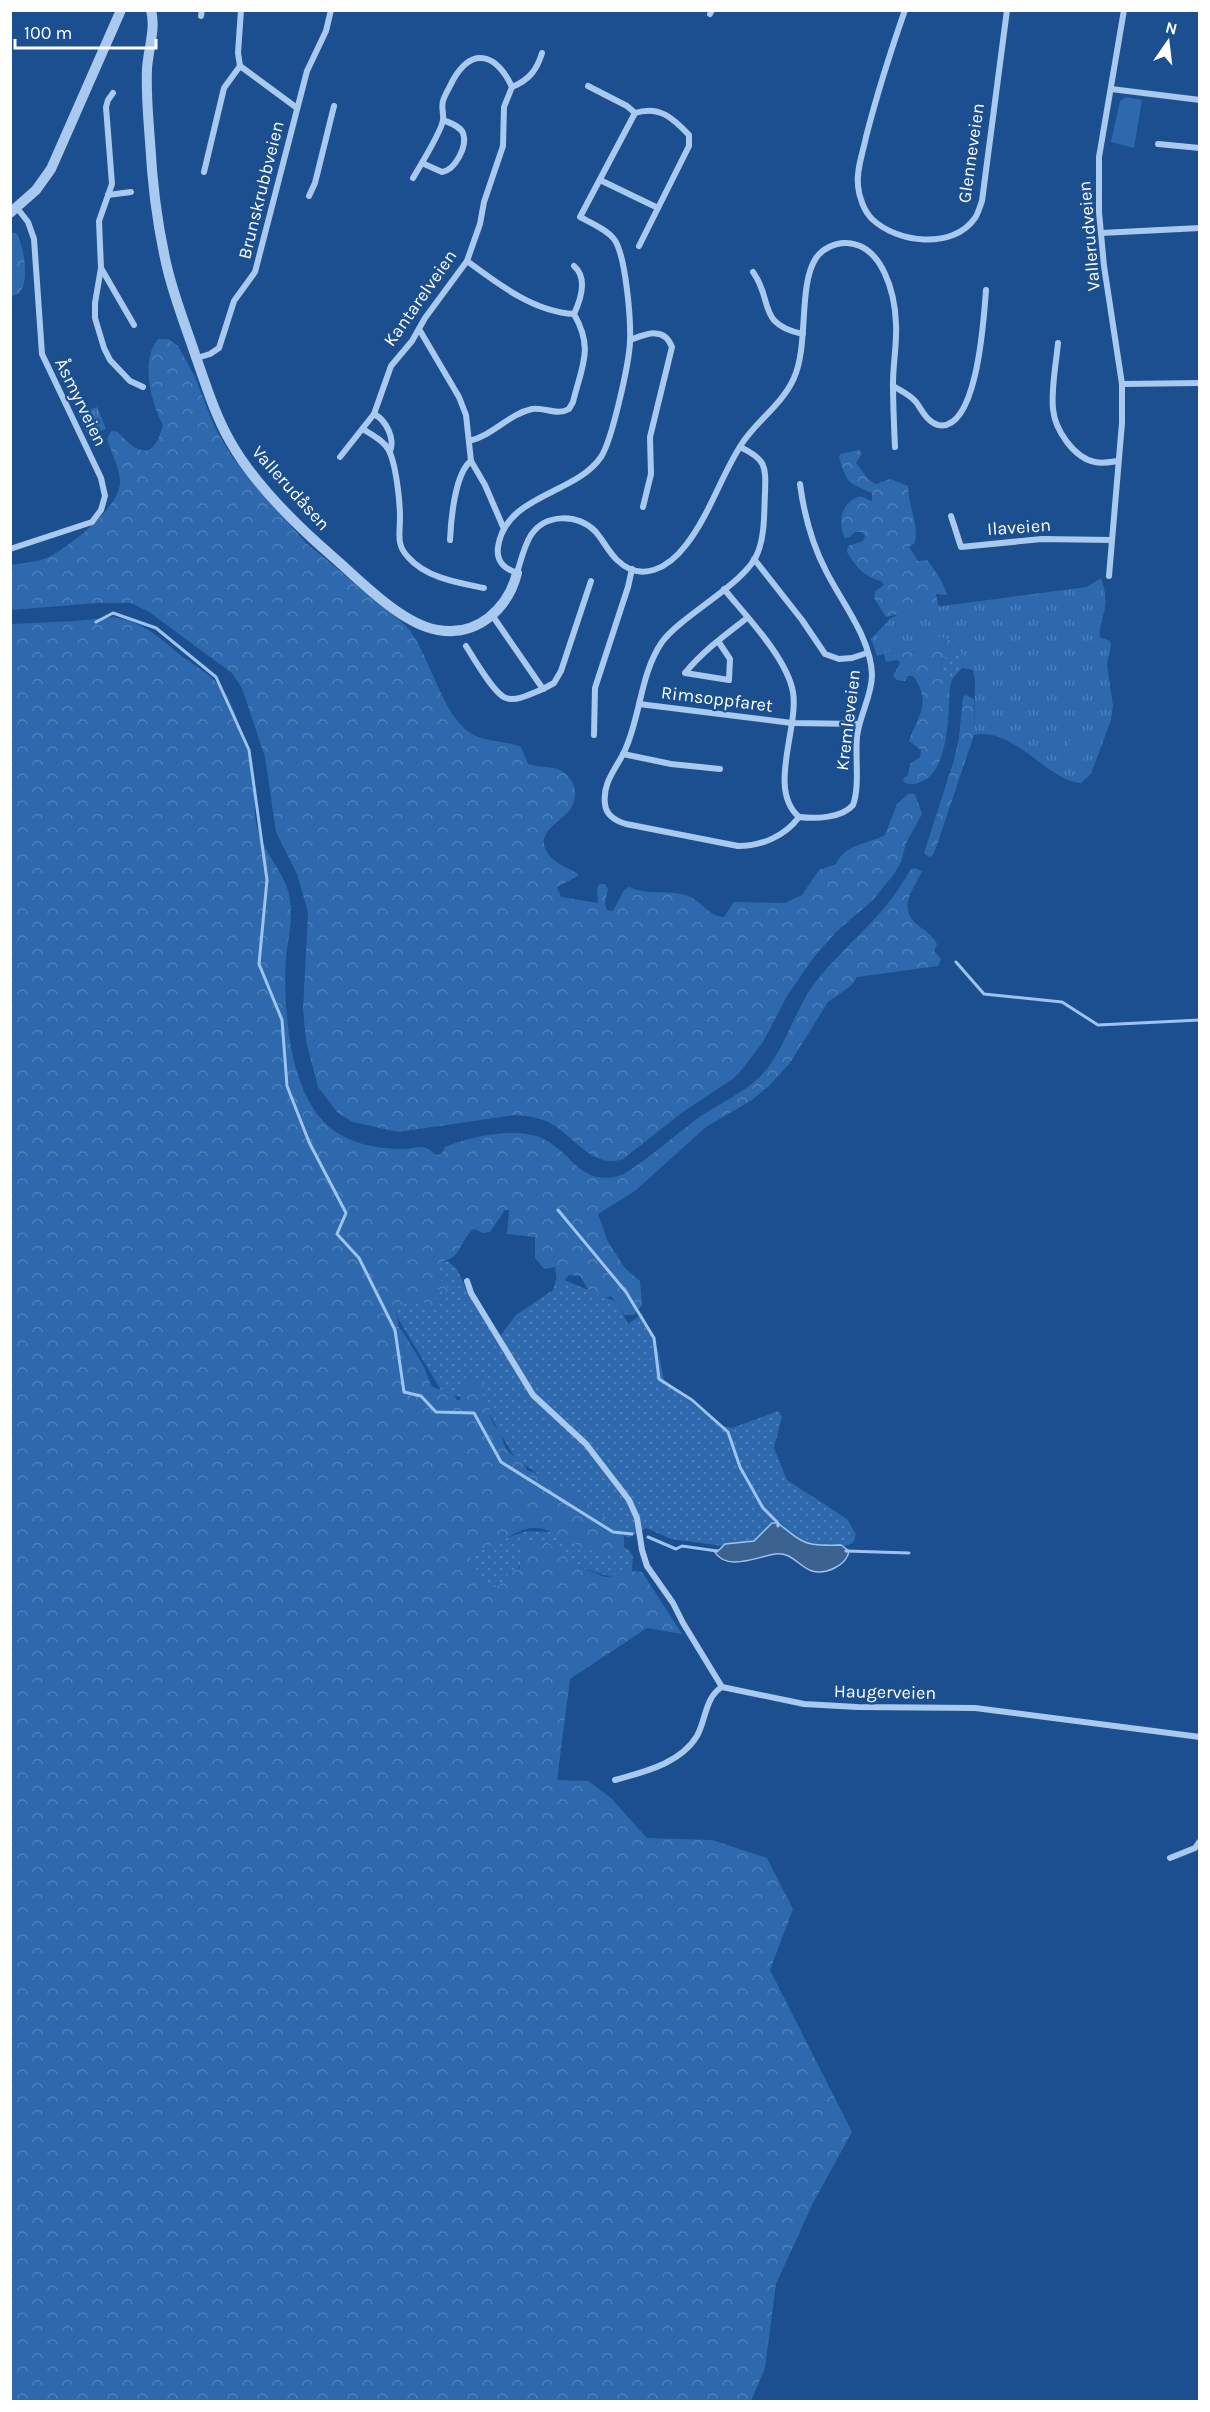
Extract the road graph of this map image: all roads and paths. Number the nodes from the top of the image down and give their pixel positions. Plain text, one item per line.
1 (121, 10) edge
2 (151, 10) edge
3 (241, 10) edge
4 (331, 10) edge
5 (905, 10) edge
6 (1007, 10) edge
7 (1124, 10) edge
8 (542, 52) dead end
9 (240, 66) junction
10 (512, 87) junction
11 (588, 87) dead end
12 (1111, 89) junction
13 (113, 93) dead end
14 (1200, 100) edge
15 (334, 106) dead end
16 (297, 108) junction
17 (635, 113) junction
18 (443, 120) junction
19 (1158, 144) dead end
20 (1200, 148) edge
21 (422, 163) junction
22 (204, 172) dead end
23 (413, 178) dead end
24 (600, 180) junction
25 (131, 192) dead end
26 (108, 195) junction
27 (309, 196) dead end
28 (658, 208) junction
29 (14, 210) edge
30 (1200, 228) edge
31 (1101, 233) junction
32 (639, 246) dead end
33 (467, 261) junction
34 (574, 266) dead end
35 (101, 268) junction
36 (753, 272) dead end
37 (986, 290) dead end
38 (574, 314) junction
39 (134, 325) dead end
40 (419, 329) junction
41 (803, 334) junction
42 (630, 340) junction
43 (1058, 343) dead end
44 (197, 358) junction
45 (1200, 383) edge
46 (1122, 384) junction
47 (893, 386) junction
48 (143, 387) dead end
49 (374, 414) junction
50 (363, 429) junction
51 (469, 441) junction
52 (740, 447) junction
53 (895, 447) dead end
54 (390, 452) junction
55 (340, 457) dead end
56 (471, 461) junction
57 (1118, 461) junction
58 (800, 484) dead end
59 (643, 507) dead end
60 (951, 516) dead end
61 (504, 529) junction
62 (450, 540) dead end
63 (1112, 540) junction
64 (10, 549) edge
65 (754, 560) junction
66 (632, 569) junction
67 (518, 573) junction
68 (1108, 576) dead end
69 (591, 581) dead end
70 (484, 588) dead end
71 (724, 589) junction
72 (492, 615) junction
73 (747, 618) junction
74 (718, 641) junction
75 (466, 646) dead end
76 (867, 654) junction
77 (543, 689) junction
78 (639, 704) junction
79 (792, 723) junction
80 (859, 724) junction
81 (594, 735) dead end
82 (623, 754) junction
83 (720, 769) dead end
84 (799, 817) junction
85 (467, 1281) dead end
86 (722, 1687) junction
87 (1200, 1737) edge
88 (615, 1780) dead end
89 (1200, 1841) edge
90 (1170, 1858) dead end

1 - 29 street
2 - 44 street, Vallerudåsen
3 - 9 street
4 - 16 street, Brunskrubbveien
5 - 6 street, Glenneveien
7 - 12 street, Vallerudveien
8 - 10 street
9 - 16 street
9 - 22 street
10 - 18 street
10 - 33 street, Kantarelveien
11 - 17 street
12 - 14 street
12 - 31 street, Vallerudveien
13 - 26 street
15 - 27 street
16 - 44 street, Brunskrubbveien
17 - 24 street
17 - 28 street
18 - 21 street
18 - 21 street
19 - 20 street
21 - 23 street
24 - 28 street
24 - 42 street
25 - 26 street
26 - 35 street
28 - 32 street
29 - 64 street, Åsmyrveien
30 - 31 street
31 - 46 street, Vallerudveien
33 - 38 street
33 - 40 street, Kantarelveien
34 - 38 street
35 - 39 street
35 - 48 street
36 - 41 street
37 - 47 street
38 - 51 street
40 - 49 street, Kantarelveien
40 - 51 street
41 - 47 street
41 - 52 street
42 - 59 street
42 - 61 street
43 - 57 street
44 - 72 street, Vallerudåsen
45 - 46 street
46 - 57 street, Vallerudveien
47 - 53 street
49 - 50 street, Kantarelveien
49 - 54 street
50 - 54 street
50 - 55 street, Kantarelveien
51 - 56 street
52 - 65 street
52 - 66 street
54 - 70 street
56 - 61 street
56 - 62 street
57 - 63 street, Vallerudveien
58 - 76 street, Kremleveien
60 - 63 street, Ilaveien
61 - 67 street
63 - 68 street, Vallerudveien
65 - 71 street
65 - 76 street, Kremleveien
66 - 67 street, Vallerudåsen
66 - 81 street
67 - 72 street, Vallerudåsen
69 - 77 street
71 - 73 street, Rimsoppfaret
71 - 78 street
72 - 77 street
73 - 74 street, Rimsoppfaret
73 - 79 street, Rimsoppfaret
74 - 74 street, Rimsoppfaret
75 - 77 street
76 - 80 street, Kremleveien
78 - 79 street, Rimsoppfaret
78 - 82 street
79 - 80 street, Rimsoppfaret
79 - 84 street, Rimsoppfaret
80 - 84 street, Kremleveien
82 - 83 street
82 - 84 street
85 - 86 street
86 - 87 street, Haugerveien
86 - 88 street
89 - 90 street

